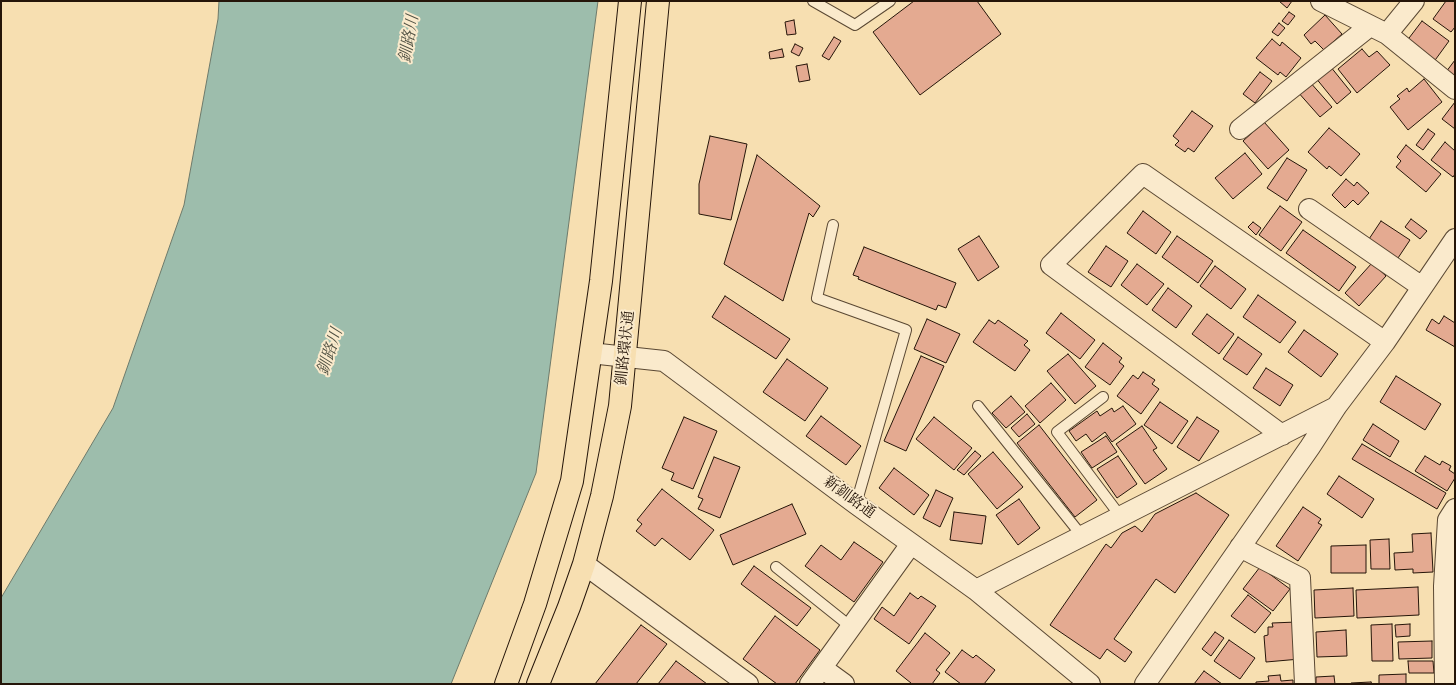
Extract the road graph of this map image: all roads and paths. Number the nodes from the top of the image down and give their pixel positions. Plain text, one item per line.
1 (630, 1) edge
2 (658, 1) edge
3 (813, 1) edge
4 (890, 1) edge
5 (1321, 1) edge
6 (1414, 1) edge
7 (1378, 30) junction
8 (1455, 89) edge
9 (1240, 129) dead end
10 (1309, 209) dead end
11 (833, 225) dead end
12 (1455, 239) edge
13 (1422, 287) junction
14 (1384, 342) junction
15 (590, 353) junction
16 (624, 357) junction
17 (1103, 397) dead end
18 (978, 406) dead end
19 (1336, 407) junction
20 (1282, 435) junction
21 (856, 504) junction
22 (1455, 509) edge
23 (1121, 516) junction
24 (1082, 536) junction
25 (911, 544) junction
26 (1240, 547) junction
27 (584, 564) junction
28 (776, 567) dead end
29 (976, 590) junction
30 (851, 627) junction
31 (822, 668) junction
32 (506, 684) edge
33 (538, 684) edge
34 (748, 684) edge
35 (810, 684) edge
36 (844, 684) edge
37 (1090, 684) edge
38 (1145, 684) edge
39 (1305, 684) edge
40 (1445, 684) edge

1 - 15 highway
2 - 16 highway, 釧路環状通
3 - 4 lane
5 - 7 street
6 - 7 street
7 - 8 street
7 - 9 street
10 - 13 street
11 - 21 lane
12 - 13 street
13 - 14 street
14 - 19 street
14 - 20 street
15 - 16 street, 新釧路通
15 - 32 highway
16 - 21 street, 新釧路通
16 - 27 highway, 釧路環状通
17 - 23 lane
18 - 24 lane
19 - 20 street
19 - 26 street
20 - 23 street
21 - 25 street, 新釧路通
22 - 40 street
23 - 24 street
24 - 29 street
25 - 29 street, 新釧路通
25 - 30 street
26 - 38 street
26 - 39 street
27 - 33 highway, 釧路環状通
27 - 34 street
28 - 30 lane
29 - 37 street, 新釧路通
30 - 31 street
31 - 35 street
31 - 36 street

